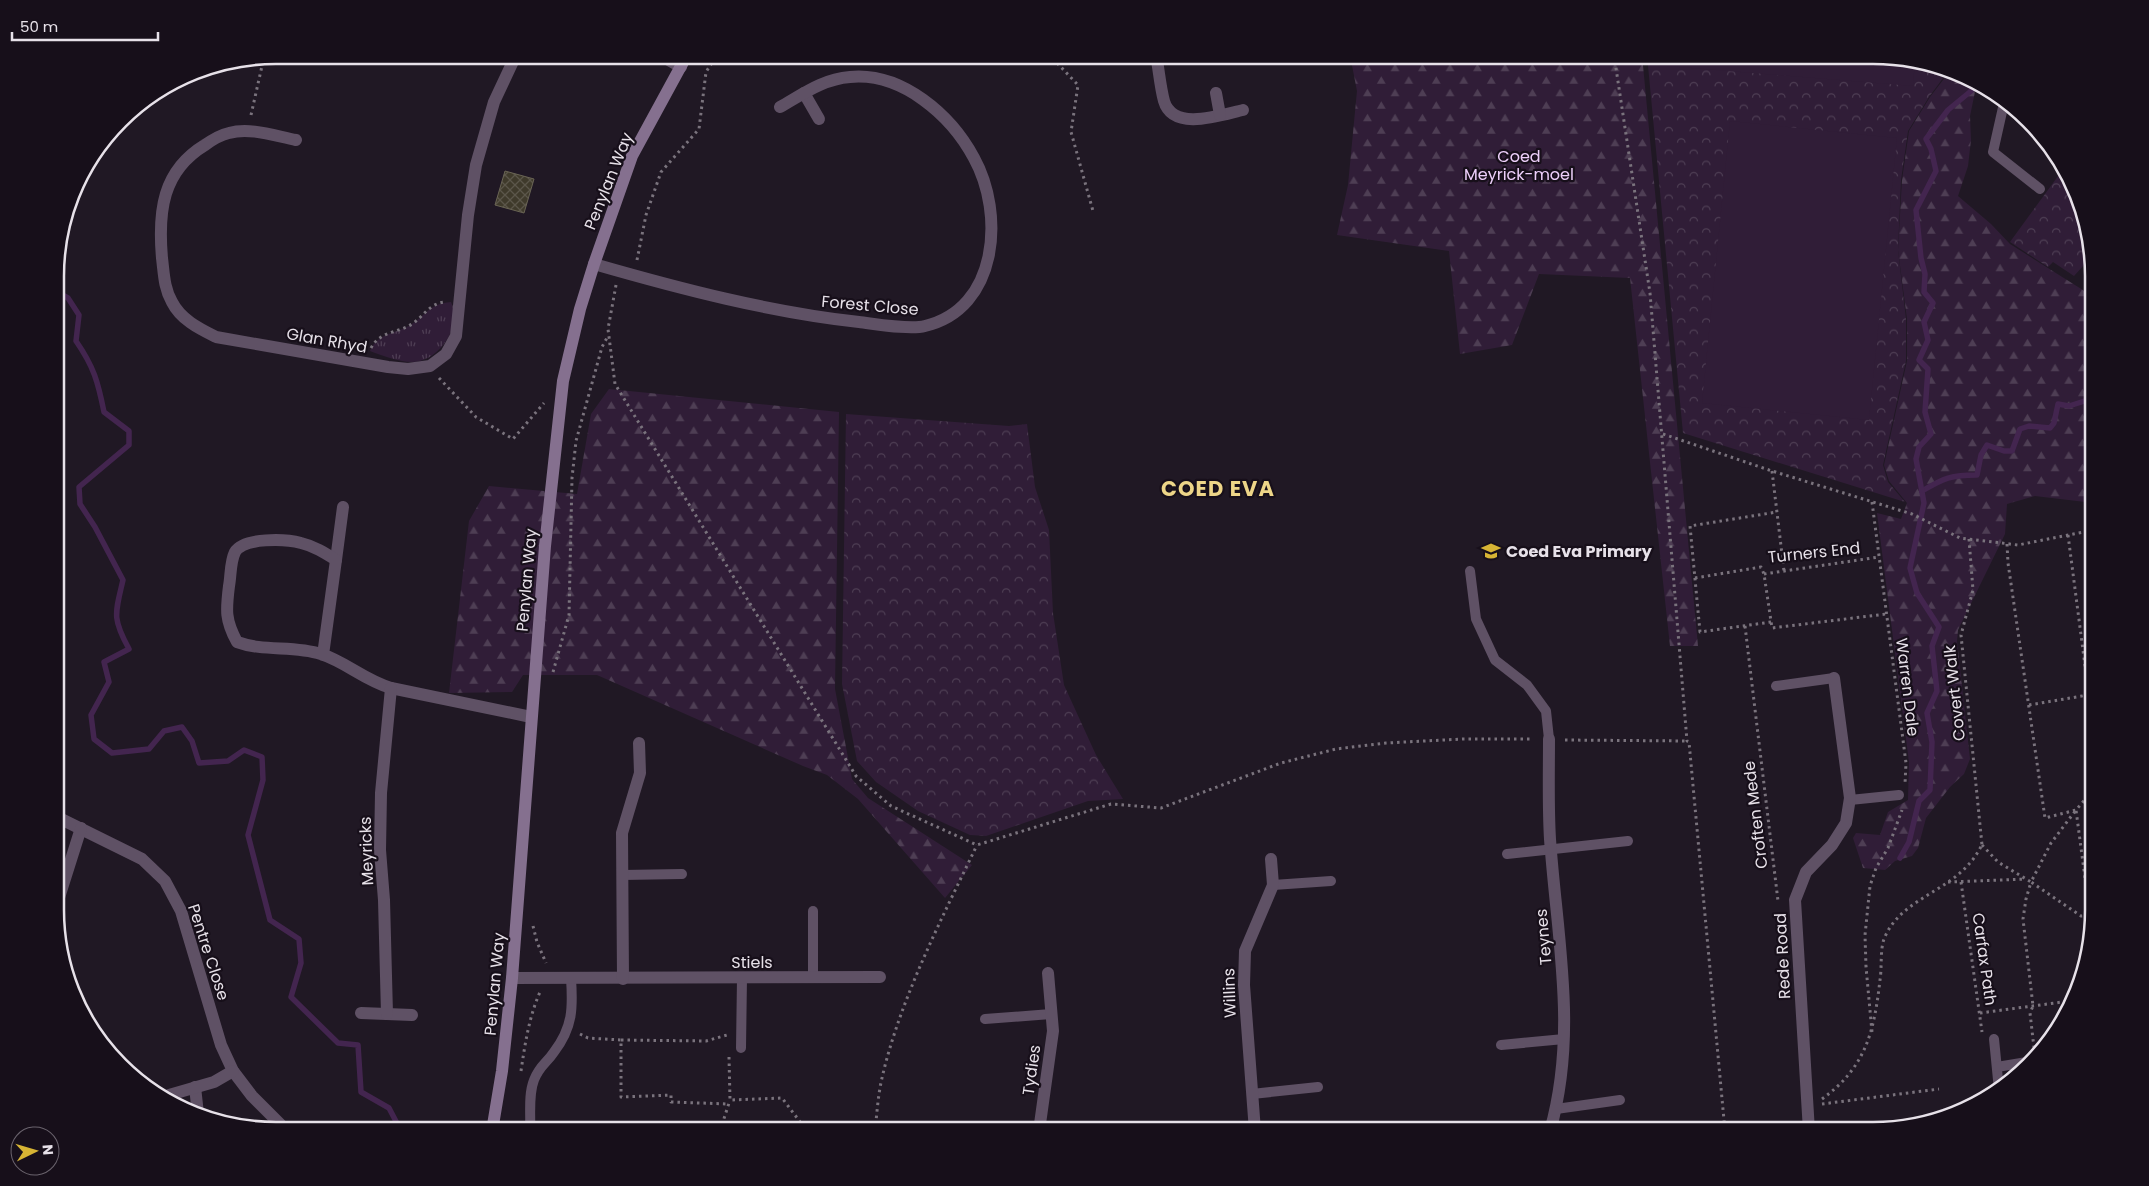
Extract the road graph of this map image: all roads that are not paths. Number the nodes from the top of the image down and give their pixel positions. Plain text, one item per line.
1 (512, 64) edge
2 (676, 64) edge
3 (682, 64) edge
4 (1158, 64) edge
5 (681, 67) junction
6 (804, 93) junction
7 (1216, 93) dead end
8 (780, 107) dead end
9 (2003, 108) edge
10 (1243, 110) dead end
11 (1220, 115) junction
12 (819, 119) dead end
13 (296, 140) dead end
14 (2040, 189) dead end
15 (594, 264) junction
16 (343, 507) dead end
17 (336, 560) junction
18 (1470, 571) dead end
19 (323, 655) junction
20 (1834, 678) joint
21 (1776, 686) dead end
22 (391, 688) junction
23 (531, 717) junction
24 (1549, 740) joint
25 (639, 743) dead end
26 (1902, 792) road end
27 (1850, 800) junction
28 (64, 820) edge
29 (82, 828) junction
30 (1628, 842) dead end
31 (1551, 849) junction
32 (1507, 854) dead end
33 (1271, 860) dead end
34 (682, 874) dead end
35 (622, 875) junction
36 (1331, 881) dead end
37 (64, 883) edge
38 (1273, 886) junction
39 (813, 911) dead end
40 (1048, 974) dead end
41 (880, 977) dead end
42 (512, 978) junction
43 (571, 978) junction
44 (742, 978) junction
45 (813, 978) junction
46 (623, 979) junction
47 (361, 1013) dead end
48 (387, 1014) junction
49 (1051, 1014) junction
50 (412, 1015) dead end
51 (984, 1019) dead end
52 (741, 1039) road end
53 (1564, 1039) junction
54 (1988, 1039) road end
55 (1501, 1045) dead end
56 (2019, 1064) edge
57 (1997, 1067) junction
58 (233, 1071) junction
59 (1998, 1082) edge
60 (195, 1087) junction
61 (1318, 1087) dead end
62 (1252, 1094) junction
63 (172, 1095) edge
64 (1620, 1100) dead end
65 (197, 1107) edge
66 (1556, 1109) junction
67 (275, 1122) edge
68 (494, 1122) edge
69 (531, 1122) edge
70 (1040, 1122) edge
71 (1254, 1122) edge
72 (1552, 1122) edge
73 (1808, 1122) edge

1 - 13 street, Glan Rhyd
2 - 5 street
3 - 5 street, Penylan Way
4 - 11 street
5 - 15 street, Penylan Way
6 - 8 street, Forest Close
6 - 12 street
6 - 15 street, Forest Close
7 - 11 street
9 - 14 lane
10 - 11 street
15 - 23 street, Penylan Way
16 - 17 street
17 - 19 street
17 - 19 street
18 - 24 lane
19 - 22 street
20 - 21 lane
20 - 27 street, Rede Road
22 - 23 street
22 - 48 street, Meyricks
23 - 42 street, Penylan Way
24 - 31 street, Teynes
25 - 35 street
26 - 27 lane
27 - 73 street, Rede Road
28 - 29 street, Pentre Close
29 - 37 street
29 - 58 street, Pentre Close
30 - 31 lane
31 - 32 lane
31 - 53 street, Teynes
33 - 38 street, Willins
34 - 35 lane
35 - 46 street
36 - 38 lane
38 - 62 street, Willins
39 - 45 lane
40 - 49 street, Tydies
41 - 45 street, Stiels
42 - 43 street, Stiels
42 - 68 street, Penylan Way
43 - 46 street, Stiels
43 - 69 lane
44 - 45 street, Stiels
44 - 46 street, Stiels
44 - 52 lane
47 - 48 street
48 - 50 street
49 - 51 lane
49 - 70 street, Tydies
53 - 55 lane
53 - 66 street, Teynes
54 - 57 lane
56 - 57 lane
57 - 59 lane
58 - 60 street
58 - 67 street, Pentre Close
60 - 63 street
60 - 65 street
61 - 62 lane
62 - 71 street, Willins
64 - 66 lane
66 - 72 street, Teynes

